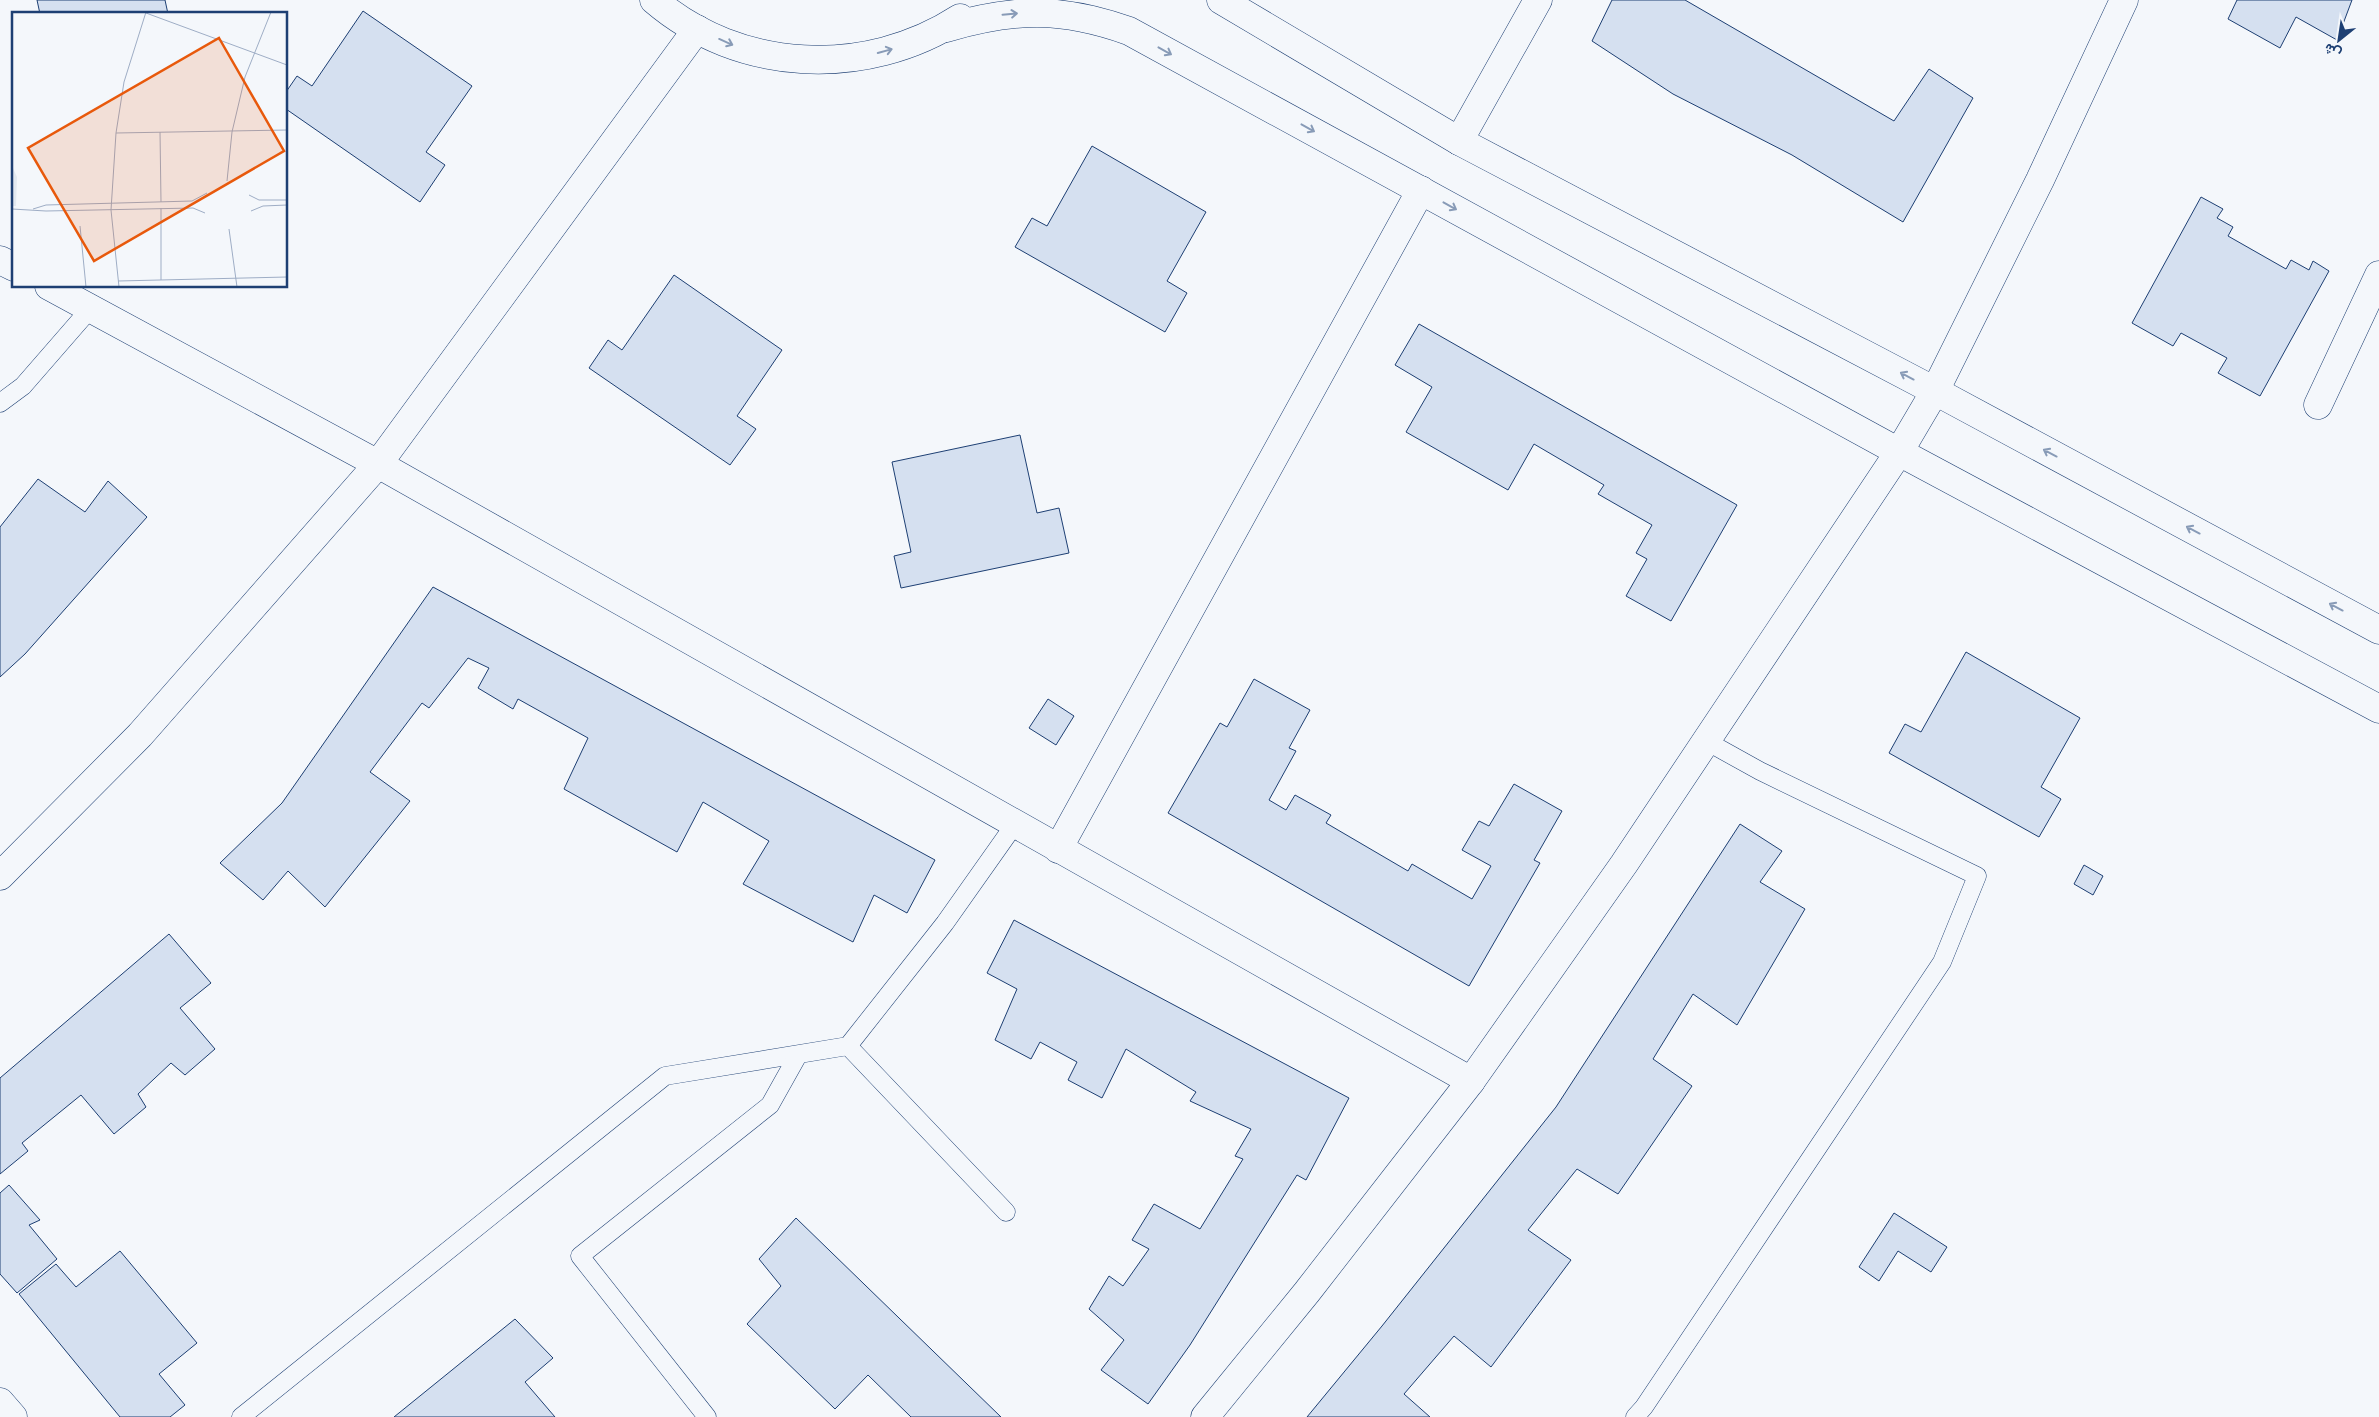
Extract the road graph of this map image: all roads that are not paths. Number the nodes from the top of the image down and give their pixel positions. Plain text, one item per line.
1 (654, 0) edge
2 (985, 0) edge
3 (1221, 0) edge
4 (1538, 0) edge
5 (2124, 0) edge
6 (946, 28) junction
7 (696, 29) junction
8 (1459, 141) junction
9 (1421, 190) junction
10 (0, 260) edge
11 (12, 266) edge
12 (2379, 275) edge
13 (53, 288) edge
14 (90, 309) junction
15 (1935, 391) junction
16 (0, 403) edge
17 (2318, 405) dead end
18 (1899, 452) junction
19 (378, 464) junction
20 (2379, 630) edge
21 (2379, 709) edge
22 (1706, 741) junction
23 (1016, 824) junction
24 (1058, 849) junction
25 (0, 876) edge
26 (848, 1046) junction
27 (798, 1055) junction
28 (1471, 1081) junction
29 (1006, 1212) dead end
30 (0, 1402) edge
31 (13, 1417) edge
32 (241, 1417) edge
33 (707, 1417) edge
34 (1205, 1417) edge
35 (1635, 1417) edge

1 - 7 street
2 - 6 street
3 - 8 street
4 - 8 street
5 - 15 street
7 -> 6 street
6 -> 9 street
7 - 19 street
15 -> 8 street
9 -> 18 street
9 - 24 street
10 - 11 street
12 - 17 street
13 - 14 street
14 - 16 lane
14 - 19 street
15 - 18 street
20 -> 15 street
18 - 21 street
18 - 22 street
19 - 23 street
19 - 25 street
22 - 28 street
22 - 35 lane
23 - 24 street
23 - 26 lane
24 - 28 street
26 - 27 lane
26 - 29 lane
27 - 32 lane
27 - 33 lane
28 - 34 street
30 - 31 street

